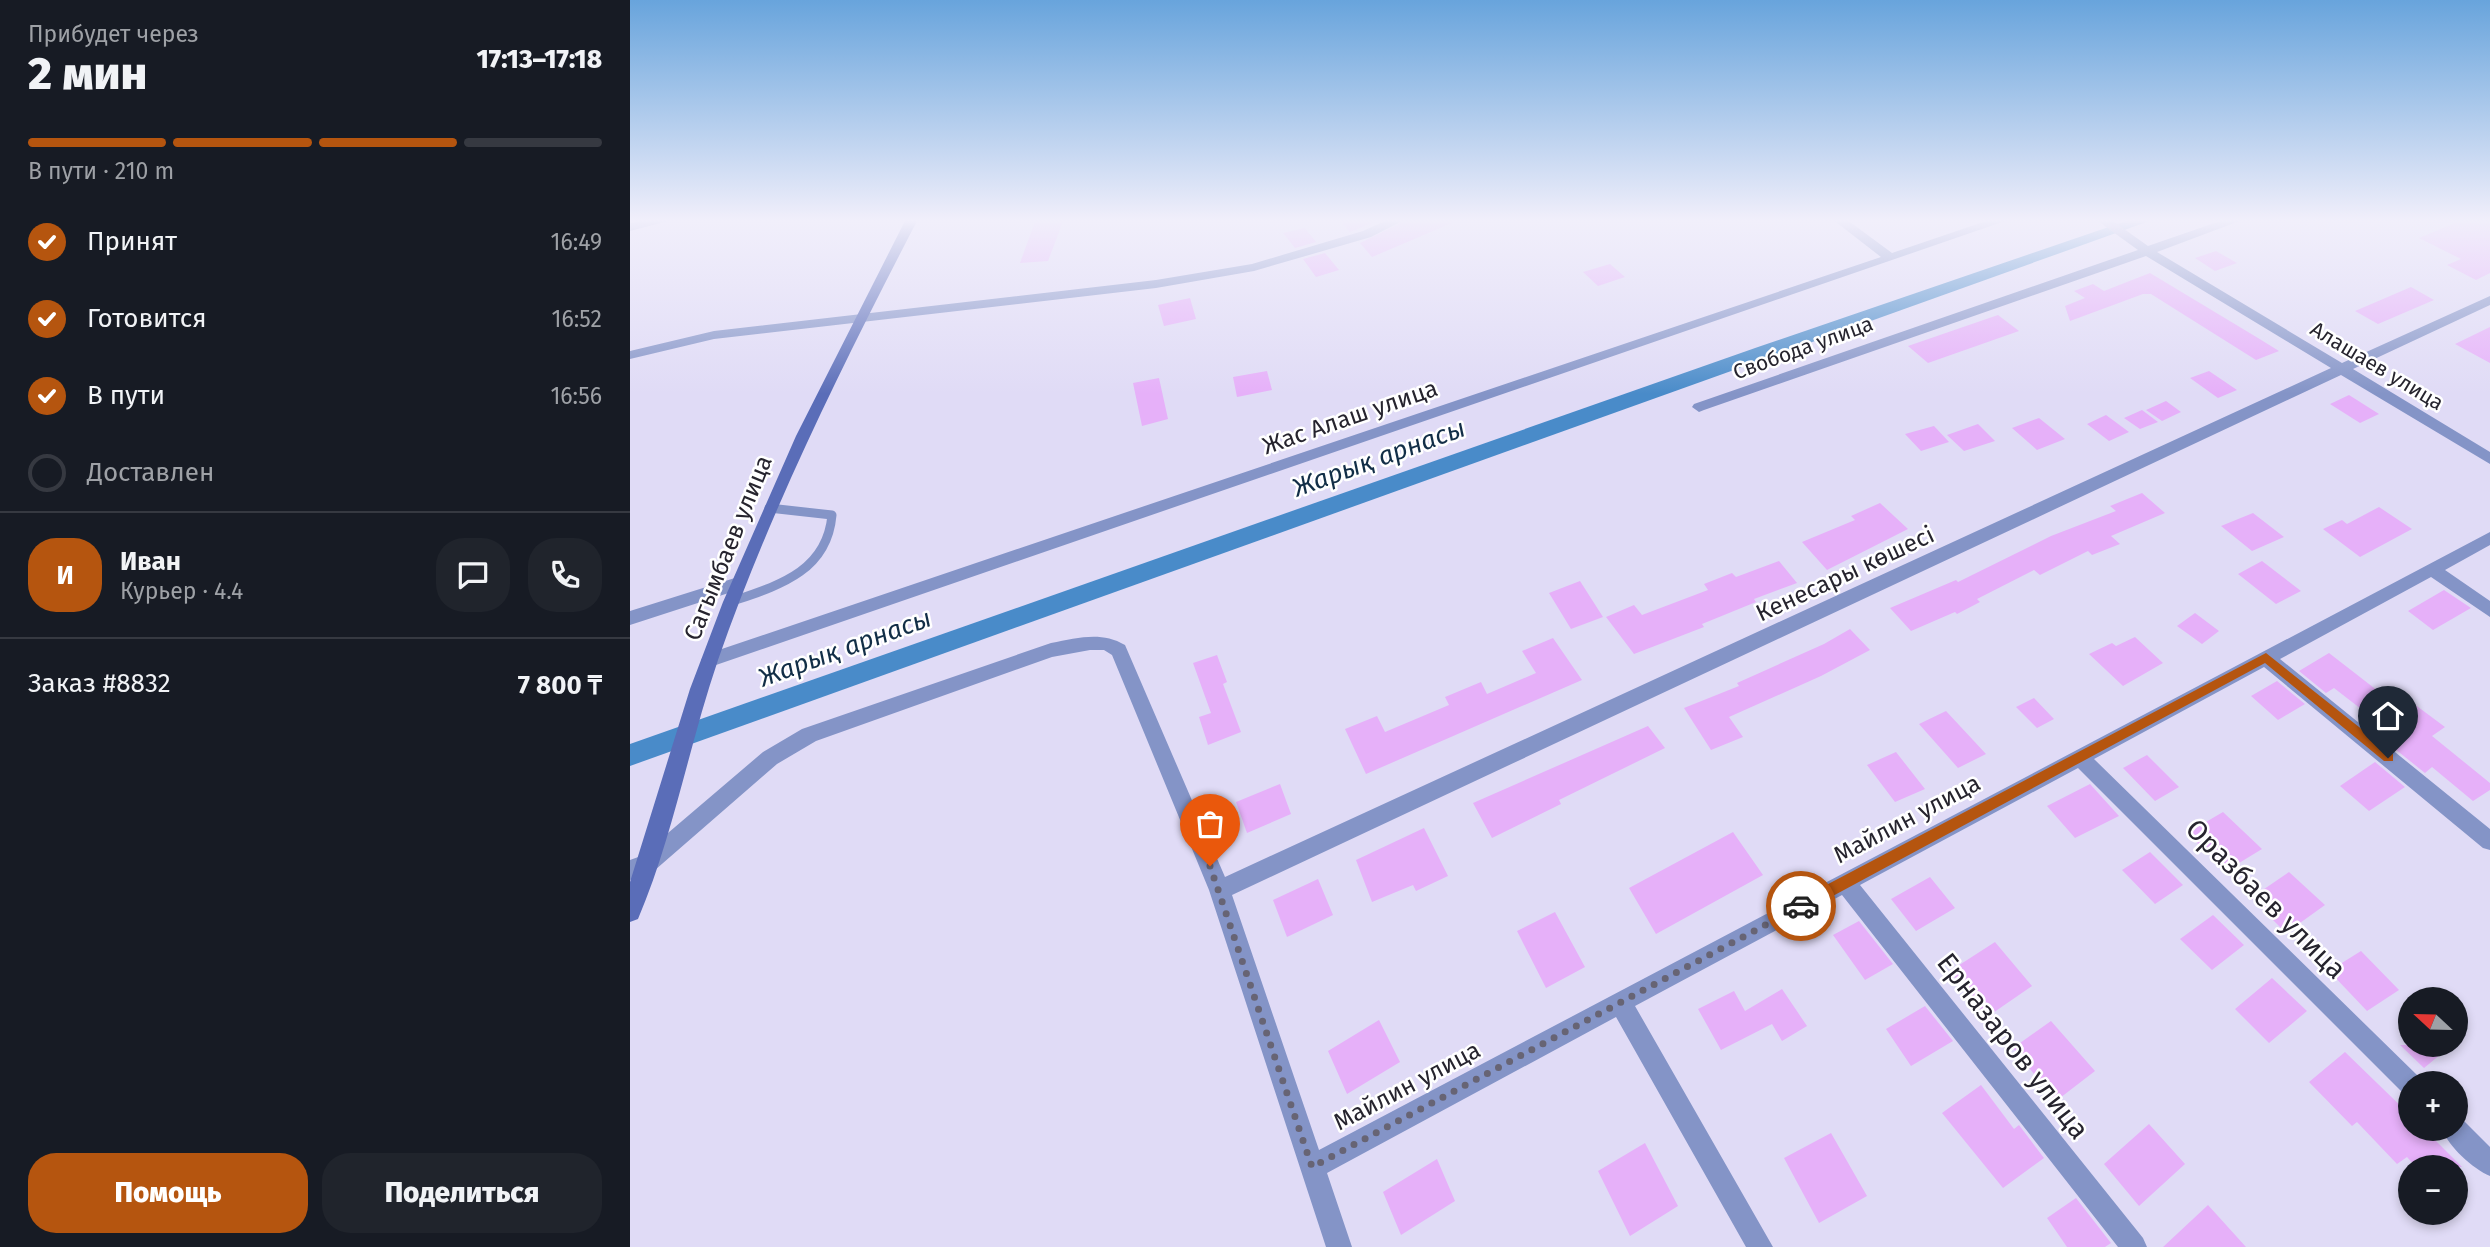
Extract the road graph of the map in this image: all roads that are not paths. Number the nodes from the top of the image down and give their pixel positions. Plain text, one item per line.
1 (882, 277) edge
2 (1194, 277) edge
3 (1835, 277) edge
4 (2072, 277) edge
5 (2190, 277) edge
6 (2490, 300) edge
7 (861, 317) junction
8 (630, 355) edge
9 (2343, 370) junction
10 (1699, 407) dead end
11 (2490, 459) edge
12 (769, 508) junction
13 (2490, 538) edge
14 (2431, 569) junction
15 (738, 583) junction
16 (733, 601) junction
17 (2490, 610) edge
18 (630, 618) edge
19 (2266, 657) junction
20 (710, 660) junction
21 (2080, 757) junction
22 (2490, 841) edge
23 (639, 866) edge
24 (1845, 882) junction
25 (1220, 890) junction
26 (630, 912) edge
27 (1620, 1002) junction
28 (2398, 1072) edge
29 (2466, 1141) edge
30 (2490, 1164) edge
31 (1312, 1167) junction
32 (1339, 1247) edge
33 (1760, 1247) edge
34 (2134, 1247) edge

1 - 7 street, Сагымбаев улица
2 - 7 street
3 - 20 street, Жас Алаш улица
4 - 10 street, Свобода улица
5 - 9 street, Алашаев улица
6 - 9 street, Кенесары көшесі
7 - 8 street
7 - 12 street, Сагымбаев улица
9 - 11 street, Алашаев улица
9 - 25 street, Кенесары көшесі
12 - 15 street, Сагымбаев улица
12 - 16 lane
13 - 14 street, Майлин улица
14 - 17 street
14 - 19 street, Майлин улица
15 - 16 street, Сагымбаев улица
15 - 18 street
16 - 20 street, Сагымбаев улица
19 - 21 street, Майлин улица
19 - 22 street
20 - 23 street, Сагымбаев улица
21 - 24 street, Майлин улица
21 - 28 street, Оразбаев улица
23 - 25 street
23 - 26 street, Сагымбаев улица
24 - 27 street, Майлин улица
24 - 34 street, Ерназаров улица
25 - 31 street
27 - 31 street, Майлин улица
27 - 33 street
29 - 30 street
31 - 32 street

